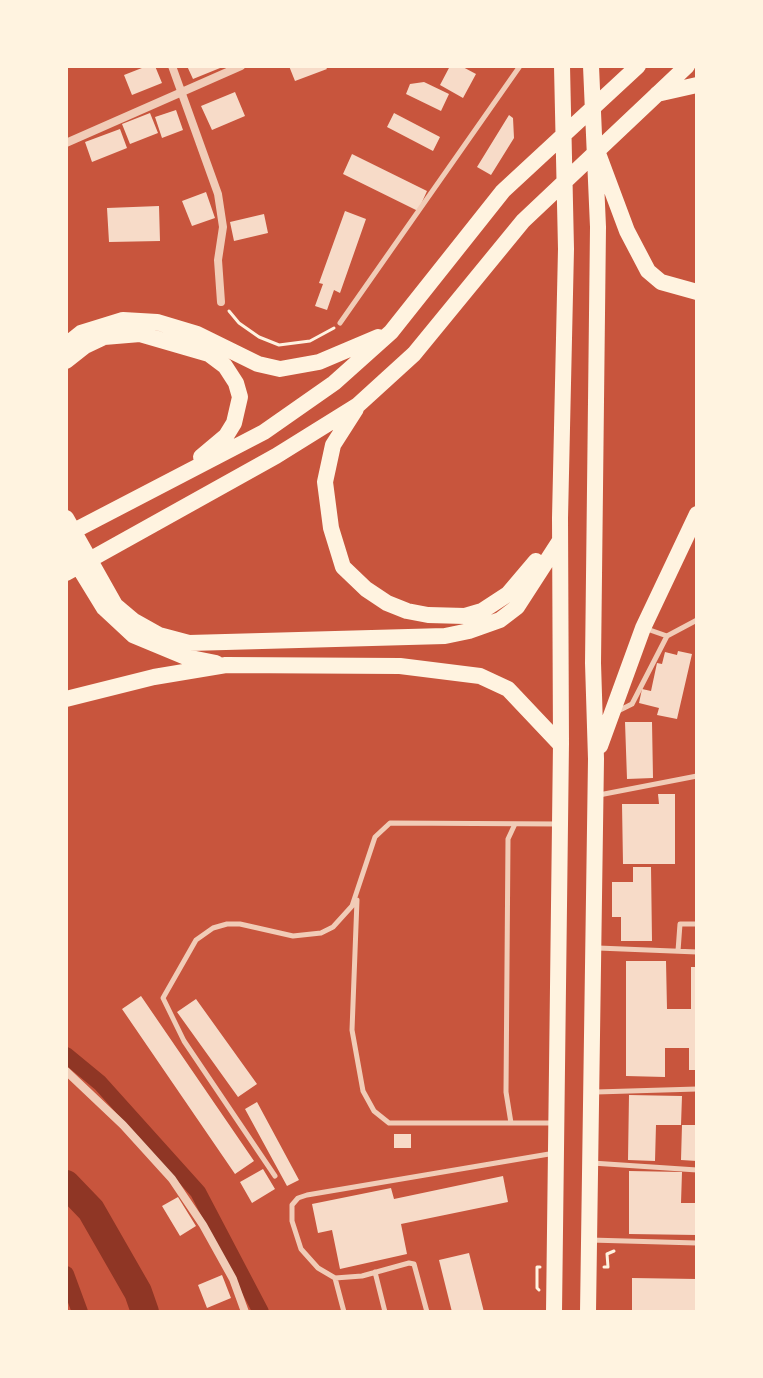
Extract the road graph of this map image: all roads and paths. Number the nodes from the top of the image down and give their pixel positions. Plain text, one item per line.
1 (172, 66) edge
2 (241, 66) edge
3 (520, 66) edge
4 (562, 66) edge
5 (591, 66) edge
6 (638, 66) edge
7 (687, 66) edge
8 (697, 85) edge
9 (180, 91) junction
10 (655, 94) junction
11 (66, 143) edge
12 (594, 143) junction
13 (697, 292) edge
14 (221, 302) joint
15 (340, 323) joint
16 (391, 332) junction
17 (66, 345) edge
18 (66, 361) edge
19 (358, 405) junction
20 (175, 479) junction
21 (697, 514) edge
22 (66, 518) edge
23 (560, 518) junction
24 (66, 535) edge
25 (560, 540) junction
26 (66, 546) edge
27 (66, 573) edge
28 (97, 587) junction
29 (697, 620) edge
30 (643, 628) junction
31 (667, 636) junction
32 (226, 665) junction
33 (66, 699) edge
34 (610, 715) junction
35 (560, 744) junction
36 (596, 759) junction
37 (697, 776) edge
38 (594, 796) junction
39 (515, 824) junction
40 (560, 824) junction
41 (358, 895) junction
42 (697, 924) edge
43 (593, 947) junction
44 (678, 951) junction
45 (697, 952) edge
46 (66, 1071) edge
47 (697, 1089) edge
48 (591, 1092) junction
49 (511, 1123) junction
50 (557, 1123) junction
51 (556, 1153) junction
52 (591, 1163) junction
53 (697, 1170) edge
54 (275, 1176) dead end
55 (589, 1240) junction
56 (697, 1243) edge
57 (607, 1254) dead end
58 (537, 1267) dead end
59 (608, 1267) dead end
60 (375, 1272) junction
61 (335, 1278) junction
62 (537, 1288) dead end
63 (245, 1312) edge
64 (344, 1312) edge
65 (385, 1312) edge
66 (427, 1312) edge
67 (554, 1312) edge
68 (588, 1312) edge

1 - 9 street
2 - 9 street
3 - 15 lane
4 - 23 highway
5 - 12 highway
6 - 16 highway
7 - 10 highway
8 - 10 highway
9 - 11 street
9 - 14 street
10 - 19 highway
12 - 13 highway
12 - 36 highway
14 - 15 path
16 - 17 highway
16 - 20 highway
18 - 20 highway
19 - 23 highway
19 - 27 highway
20 - 24 highway
21 - 30 highway
22 - 28 highway
23 - 25 highway
25 - 28 highway
25 - 35 highway
26 - 28 highway
28 - 32 highway
29 - 31 lane
30 - 31 lane
30 - 34 highway
31 - 34 lane
32 - 33 highway
32 - 35 highway
34 - 36 highway
35 - 40 highway
36 - 38 highway
37 - 38 lane
38 - 43 highway
39 - 40 lane
39 - 41 lane
39 - 49 lane
40 - 50 highway
41 - 49 lane
41 - 54 lane
42 - 44 lane
43 - 44 lane
43 - 48 highway
44 - 45 lane
46 - 63 street
47 - 48 lane
48 - 52 highway
49 - 50 lane
50 - 51 highway
51 - 61 lane
51 - 67 highway
52 - 53 lane
52 - 55 highway
55 - 56 lane
55 - 68 highway
57 - 59 path
58 - 62 path
60 - 61 lane
60 - 65 lane
60 - 66 lane
61 - 64 lane

